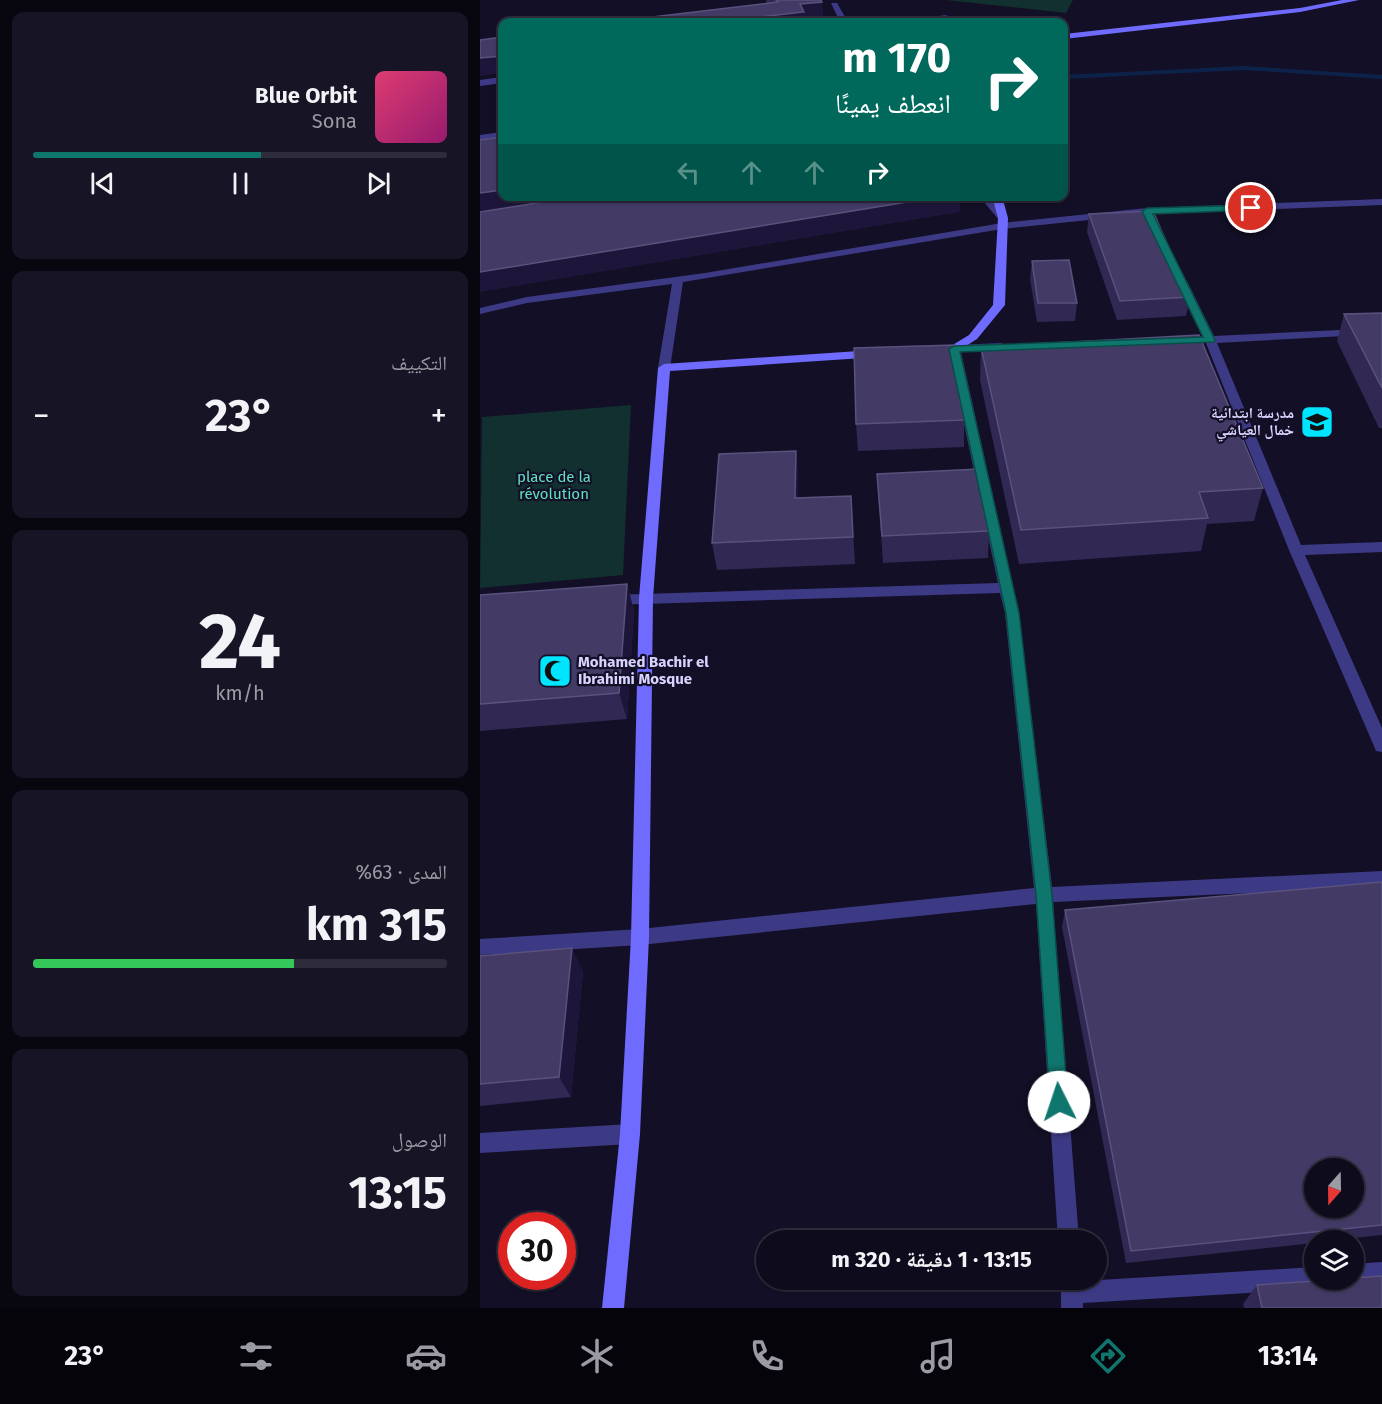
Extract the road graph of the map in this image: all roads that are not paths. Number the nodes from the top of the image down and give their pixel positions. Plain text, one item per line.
1 (1355, 0) edge
2 (834, 5) dead end
3 (842, 18) edge
4 (1068, 37) edge
5 (498, 81) edge
6 (480, 83) edge
7 (498, 136) edge
8 (480, 138) edge
9 (988, 201) edge
10 (998, 201) edge
11 (1382, 202) edge
12 (1003, 222) junction
13 (1173, 265) edge
14 (678, 280) junction
15 (480, 311) edge
16 (1382, 331) edge
17 (1210, 340) junction
18 (1164, 341) edge
19 (1012, 347) edge
20 (954, 349) junction
21 (921, 351) edge
22 (887, 354) edge
23 (664, 368) junction
24 (1382, 547) edge
25 (1296, 550) junction
26 (1006, 588) junction
27 (646, 598) junction
28 (599, 601) edge
29 (1382, 746) edge
30 (1382, 879) edge
31 (1044, 895) junction
32 (640, 937) junction
33 (480, 947) edge
34 (630, 1134) junction
35 (480, 1143) edge
36 (1068, 1230) edge
37 (1382, 1273) edge
38 (1364, 1274) edge
39 (1304, 1279) edge
40 (1072, 1293) edge
41 (613, 1308) edge

1 - 4 street
2 - 3 street
5 - 6 street
7 - 8 street
9 - 12 street
10 - 12 street
11 - 12 street
12 - 14 street
12 - 20 street
13 - 17 street
14 - 15 street
14 - 23 street
16 - 17 street
17 - 18 street
17 - 25 street
19 - 20 street
20 - 21 street
20 - 26 street
22 - 23 street
23 - 27 street
24 - 25 street
25 - 29 street
26 - 27 street
26 - 31 street
27 - 28 street
27 - 32 street
30 - 31 street
31 - 32 street
31 - 36 street
32 - 33 street
32 - 34 street
34 - 35 street
34 - 41 street
37 - 38 street
39 - 40 street

